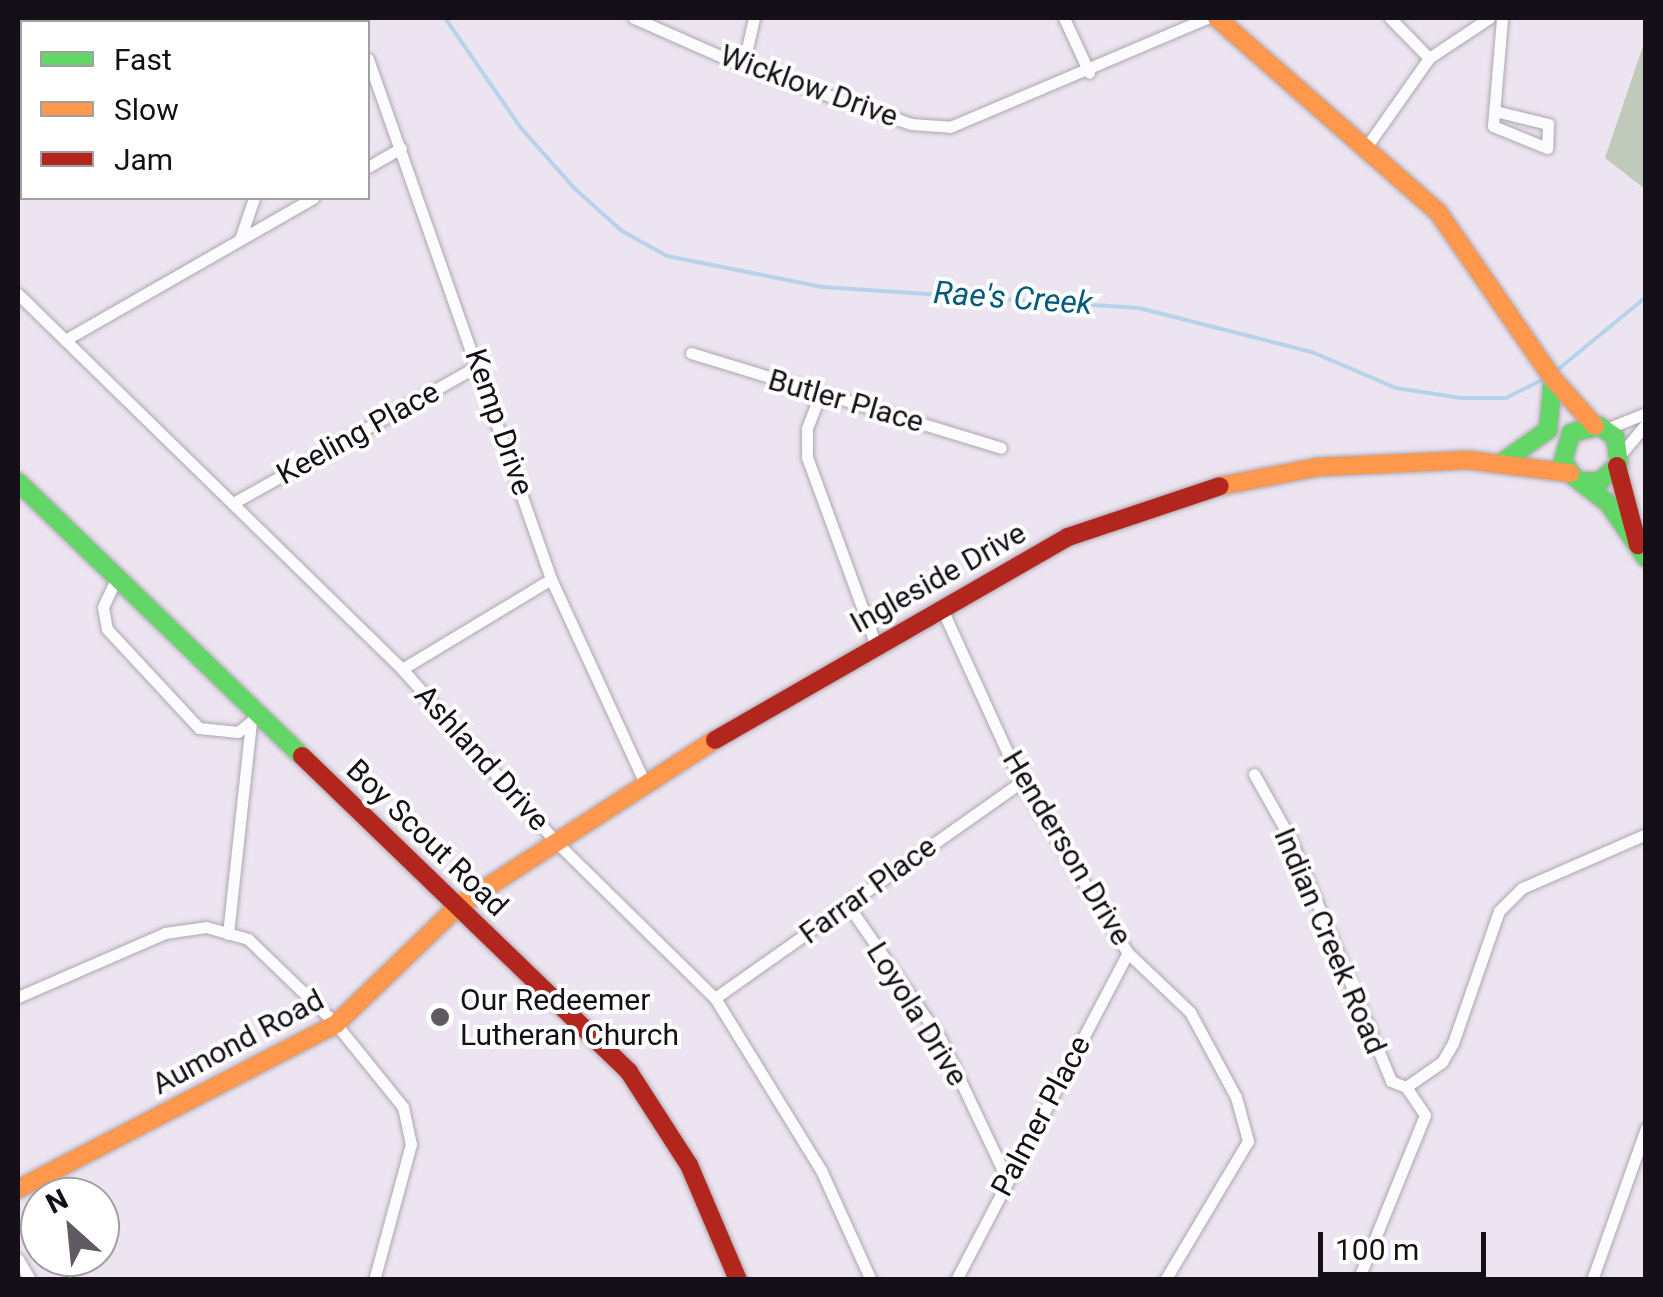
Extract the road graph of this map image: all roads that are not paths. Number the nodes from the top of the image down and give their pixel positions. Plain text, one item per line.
1 (634, 18) edge
2 (754, 18) edge
3 (1064, 18) edge
4 (1206, 18) edge
5 (1217, 18) edge
6 (1390, 18) edge
7 (1489, 18) edge
8 (1502, 18) edge
9 (1430, 58) junction
10 (370, 63) edge
11 (743, 66) junction
12 (1088, 72) junction
13 (1494, 111) junction
14 (1368, 146) junction
15 (401, 148) junction
16 (370, 165) edge
17 (253, 200) edge
18 (309, 200) edge
19 (240, 239) junction
20 (18, 294) edge
21 (65, 340) junction
22 (691, 352) dead end
23 (481, 364) junction
24 (1552, 384) junction
25 (819, 397) junction
26 (1646, 413) edge
27 (1646, 424) edge
28 (1600, 427) junction
29 (1566, 440) junction
30 (1001, 448) dead end
31 (1619, 460) junction
32 (1503, 461) junction
33 (1575, 477) junction
34 (18, 482) edge
35 (236, 502) junction
36 (1642, 551) edge
37 (116, 577) junction
38 (552, 580) junction
39 (942, 609) junction
40 (875, 643) junction
41 (402, 669) junction
42 (255, 718) junction
43 (1254, 774) dead end
44 (644, 781) junction
45 (1022, 782) junction
46 (1646, 834) edge
47 (556, 840) junction
48 (848, 905) junction
49 (458, 906) junction
50 (228, 934) junction
51 (1128, 952) junction
52 (18, 997) edge
53 (716, 998) junction
54 (336, 1024) junction
55 (1406, 1087) junction
56 (1644, 1137) edge
57 (1007, 1178) junction
58 (18, 1189) edge
59 (18, 1259) edge
60 (30, 1280) edge
61 (374, 1280) edge
62 (738, 1280) edge
63 (871, 1280) edge
64 (956, 1280) edge
65 (1166, 1280) edge
66 (1358, 1280) edge
67 (1592, 1280) edge

1 - 11 street, Wicklow Drive
2 - 11 street
3 - 12 street
4 - 12 street, Wicklow Drive
5 - 14 street
6 - 9 street
7 - 9 street
8 - 13 street
9 - 14 street
10 - 15 street, Kemp Drive
11 - 12 street, Wicklow Drive
13 - 13 street
14 - 24 street
15 - 16 street
15 - 23 street, Kemp Drive
17 - 19 street
18 - 19 street
19 - 21 street
20 - 21 street, Ashland Drive
21 - 35 street, Ashland Drive
22 - 25 street, Butler Place
23 - 35 street, Keeling Place
23 - 38 street, Kemp Drive
24 - 28 street
24 - 29 street
24 - 32 street
25 - 30 street, Butler Place
25 - 40 street
26 - 28 street
27 - 31 street
28 - 29 street, Ingleside Drive
28 - 31 street
29 - 32 street, Ingleside Drive
29 - 33 street
31 - 33 street
31 - 36 street
32 - 33 street, Ingleside Drive
32 - 39 street, Ingleside Drive
33 - 36 street
34 - 37 street, Boy Scout Road
35 - 41 street, Ashland Drive
37 - 42 street, Boy Scout Road
37 - 42 street
38 - 41 street
38 - 44 street, Kemp Drive
39 - 40 street, Ingleside Drive
39 - 45 street, Henderson Drive
40 - 44 street, Ingleside Drive
41 - 47 street, Ashland Drive
42 - 49 street, Boy Scout Road
42 - 50 street
43 - 55 street, Indian Creek Road
44 - 47 street, Ingleside Drive
45 - 48 street, Farrar Place
45 - 51 street, Henderson Drive
46 - 55 street, Indian Creek Road
47 - 49 street, Ingleside Drive
47 - 53 street, Ashland Drive
48 - 53 street, Farrar Place
48 - 57 street, Loyola Drive
49 - 54 street, Aumond Road
49 - 62 street, Boy Scout Road
50 - 52 street
50 - 54 street
51 - 57 street, Palmer Place
51 - 65 street, Henderson Drive
53 - 63 street, Ashland Drive
54 - 58 street, Aumond Road
54 - 61 street
55 - 66 street
56 - 67 street
57 - 64 street, Palmer Place
59 - 60 street

